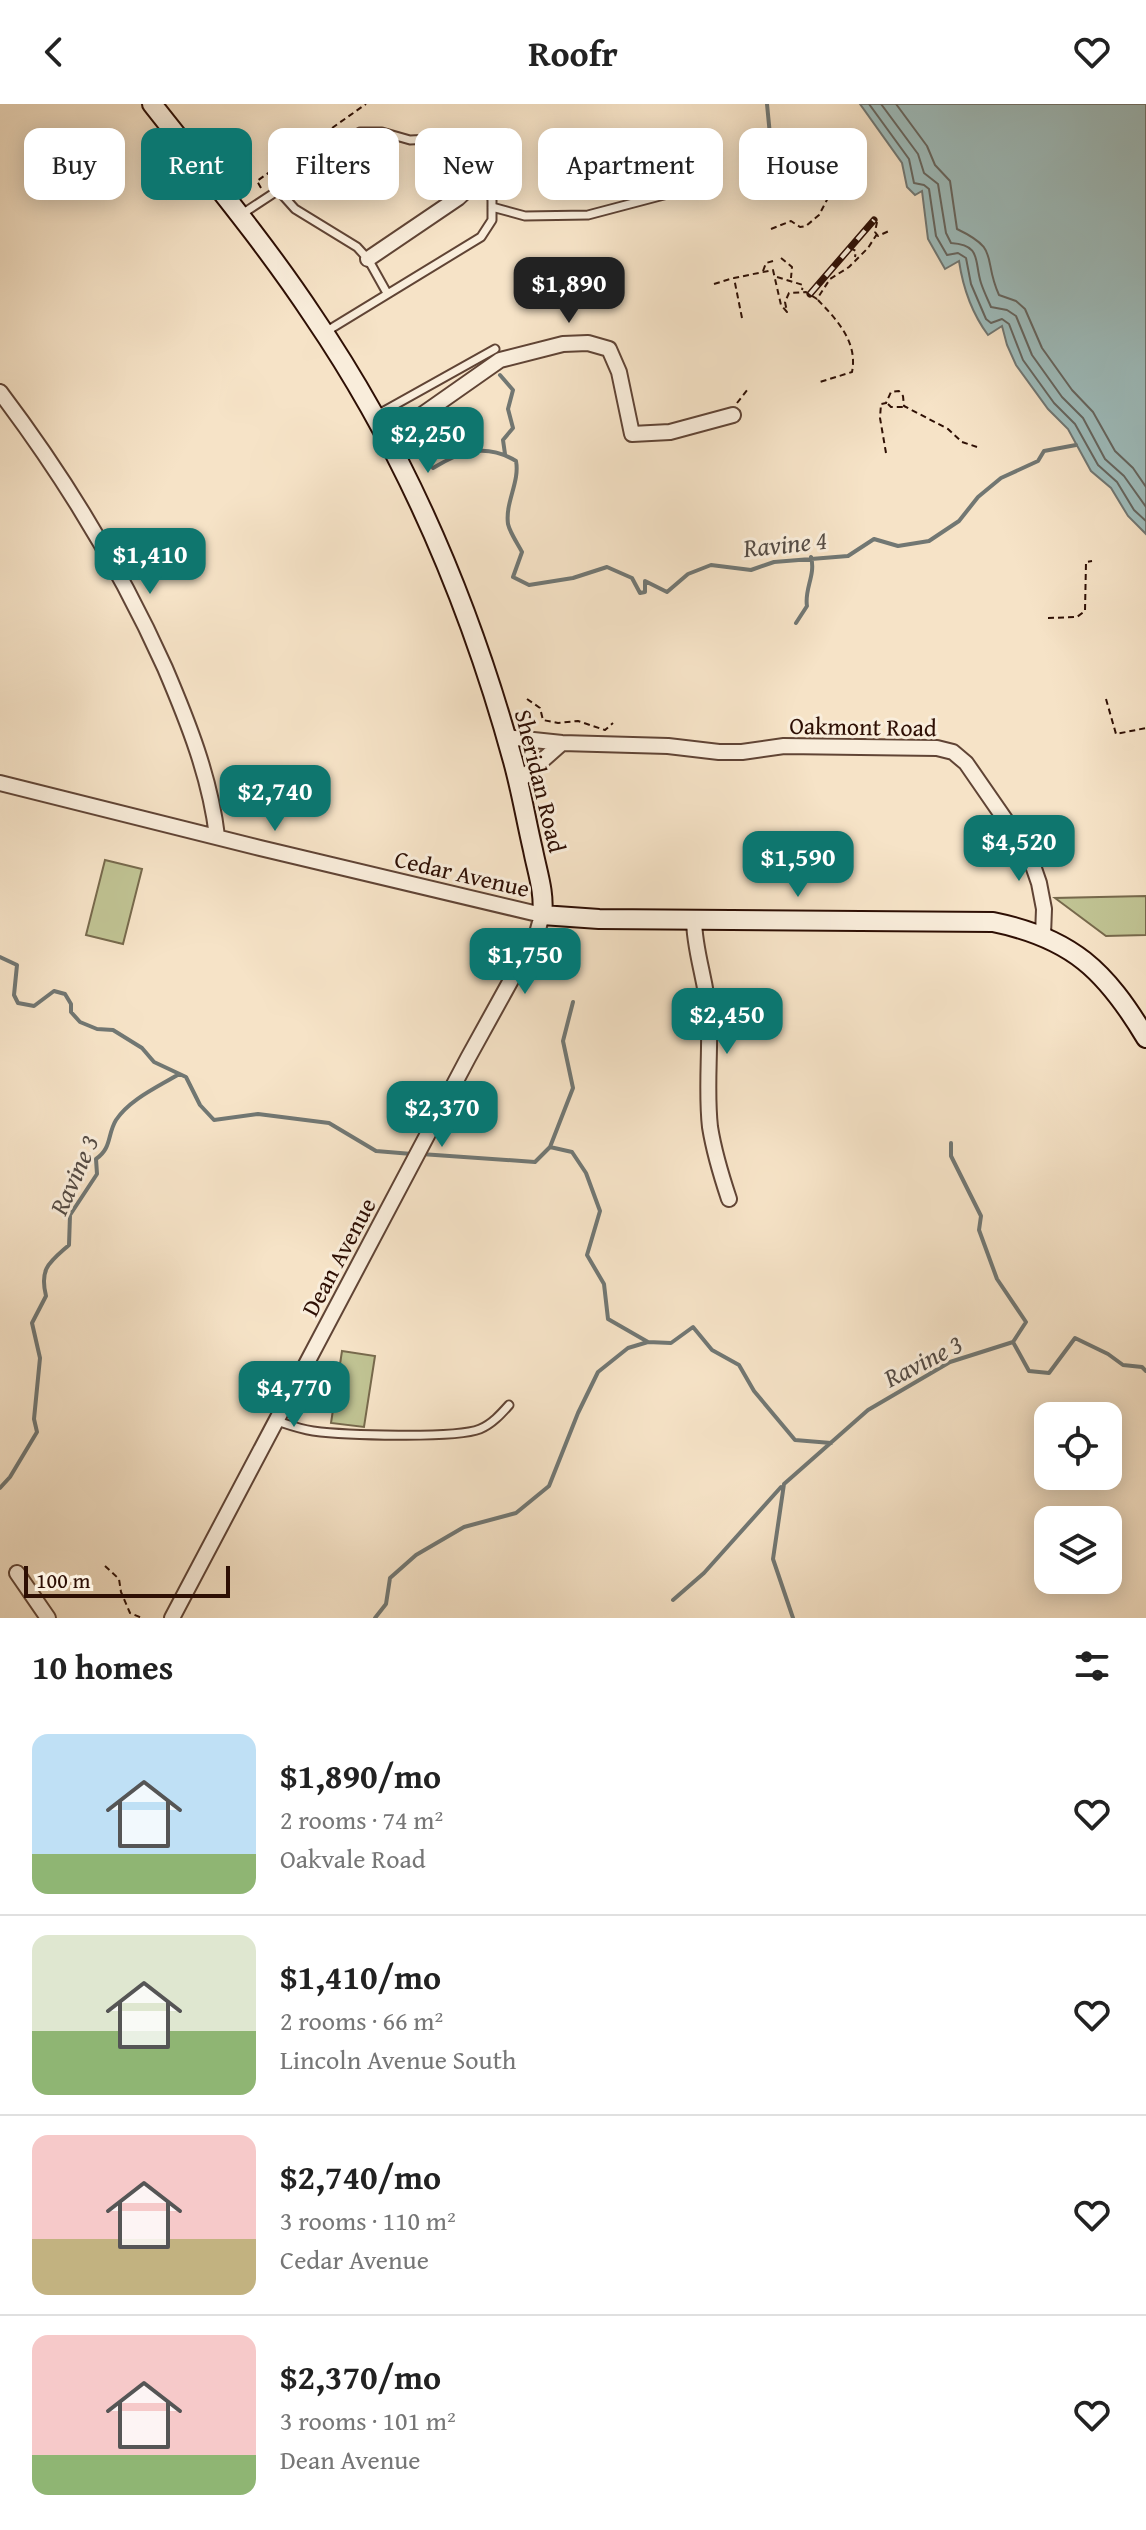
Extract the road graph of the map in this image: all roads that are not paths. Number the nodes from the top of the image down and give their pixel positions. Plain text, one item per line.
1 (152, 104) edge
2 (268, 197) edge
3 (287, 200) edge
4 (455, 200) edge
5 (490, 200) edge
6 (645, 200) edge
7 (492, 207) junction
8 (240, 215) junction
9 (368, 259) junction
10 (387, 293) junction
11 (324, 333) junction
12 (495, 349) dead end
13 (0, 392) edge
14 (733, 415) dead end
15 (373, 417) junction
16 (386, 440) junction
17 (506, 737) junction
18 (562, 743) junction
19 (518, 782) junction
20 (0, 783) edge
21 (217, 836) junction
22 (542, 915) junction
23 (694, 919) junction
24 (1043, 935) junction
25 (1146, 1038) edge
26 (729, 1199) dead end
27 (509, 1405) dead end
28 (277, 1421) junction
29 (17, 1573) dead end
30 (48, 1618) edge
31 (172, 1618) edge

1 - 8 street, Sheridan Road
2 - 8 lane
3 - 9 lane
4 - 9 street
5 - 7 lane
6 - 7 lane
7 - 10 lane
8 - 11 street, Sheridan Road
9 - 10 lane
10 - 11 lane
11 - 15 street, Sheridan Road
12 - 15 lane
13 - 21 street
14 - 16 street
15 - 16 street, Sheridan Road
16 - 17 street, Sheridan Road
17 - 18 street, Oakmont Road
17 - 19 street, Sheridan Road
18 - 19 street
18 - 24 street, Oakmont Road
19 - 22 street, Sheridan Road
20 - 21 street, Cedar Avenue
21 - 22 street, Cedar Avenue
22 - 23 street
22 - 28 street, Dean Avenue
23 - 24 street
23 - 26 street
24 - 25 street
27 - 28 lane
28 - 31 street, Dean Avenue
29 - 30 street

